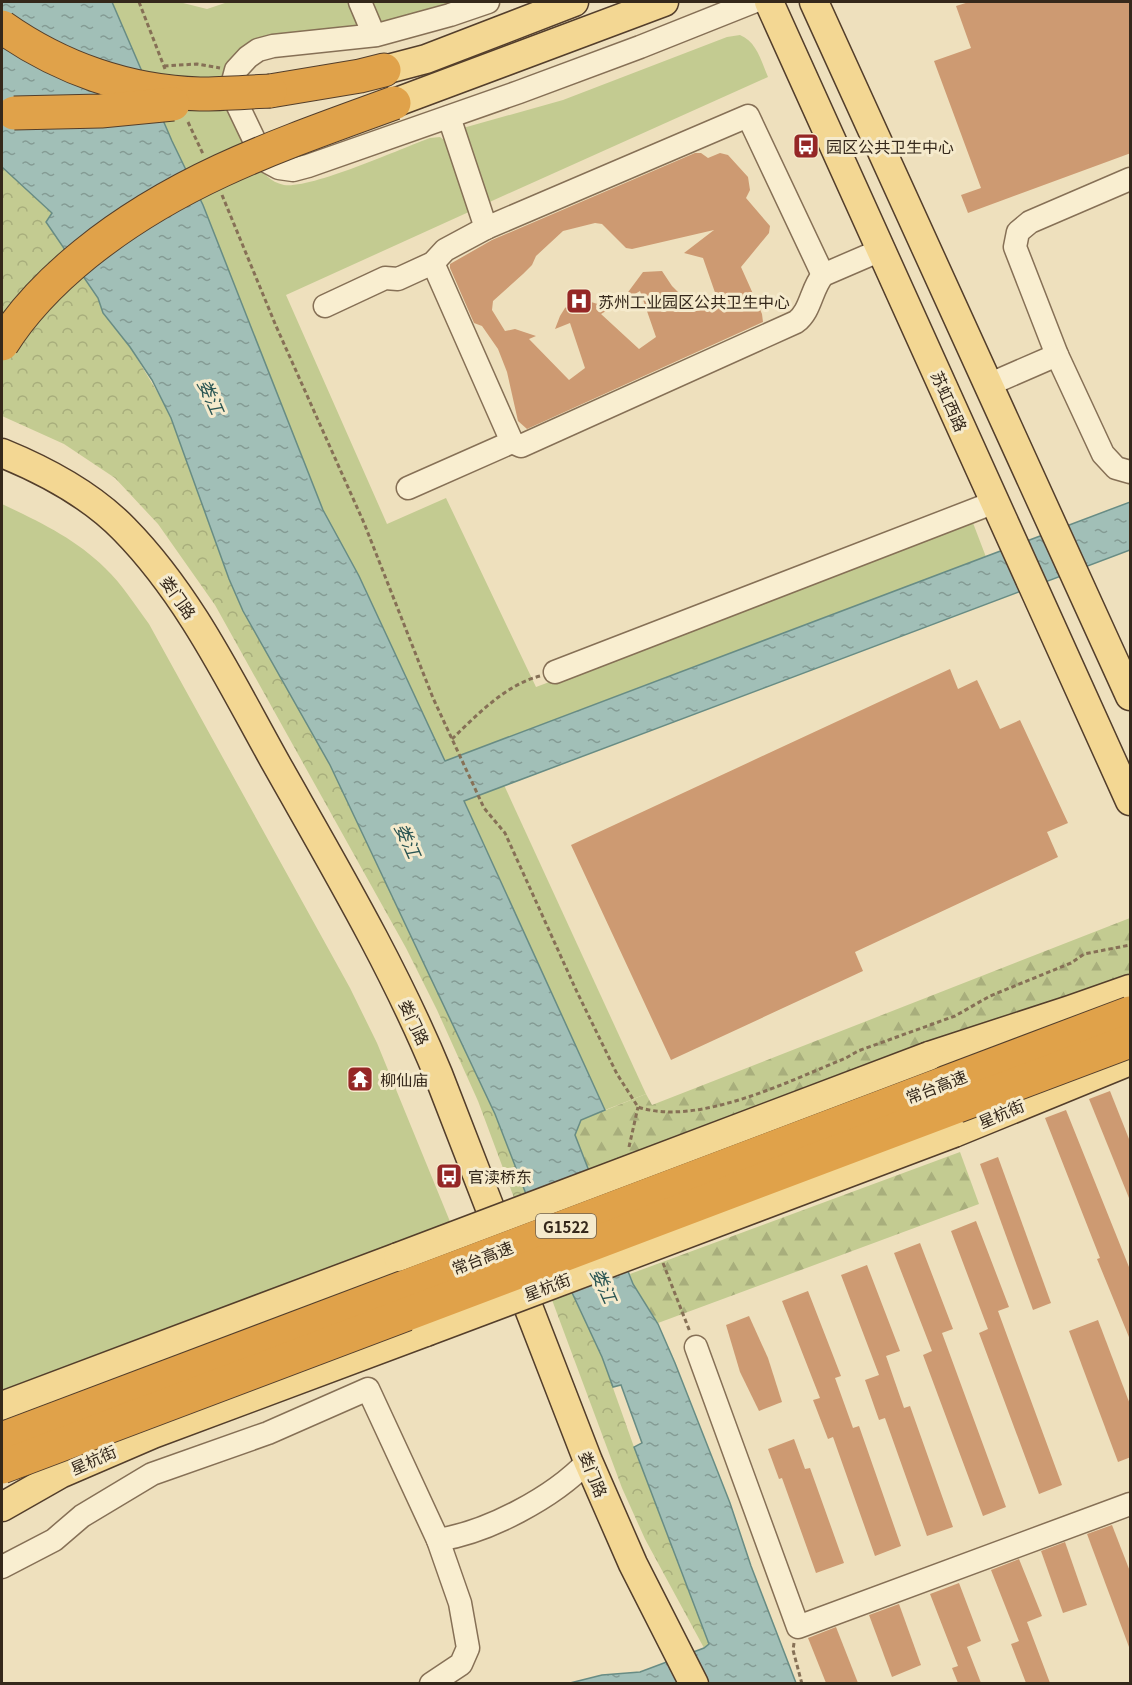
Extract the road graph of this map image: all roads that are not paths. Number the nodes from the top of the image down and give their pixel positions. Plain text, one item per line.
1 (360, 2) edge
2 (488, 2) edge
3 (574, 2) edge
4 (664, 2) edge
5 (753, 2) edge
6 (769, 2) edge
7 (814, 2) edge
8 (2, 27) edge
9 (374, 35) junction
10 (384, 70) joint
11 (270, 91) junction
12 (394, 103) joint
13 (2, 113) edge
14 (448, 117) junction
15 (1131, 179) edge
16 (486, 228) junction
17 (881, 250) junction
18 (433, 262) junction
19 (823, 275) junction
20 (325, 306) dead end
21 (2, 344) edge
22 (1057, 355) junction
23 (988, 385) junction
24 (512, 442) junction
25 (2, 453) edge
26 (2, 471) edge
27 (1131, 472) edge
28 (408, 488) dead end
29 (995, 502) junction
30 (555, 672) road end
31 (1131, 696) edge
32 (1131, 801) edge
33 (1131, 989) edge
34 (1131, 1013) edge
35 (1131, 1041) edge
36 (1131, 1061) edge
37 (696, 1347) dead end
38 (2, 1406) edge
39 (2, 1439) edge
40 (2, 1467) edge
41 (582, 1468) junction
42 (1131, 1504) edge
43 (2, 1507) edge
44 (438, 1540) junction
45 (2, 1567) edge
46 (669, 1654) junction
47 (431, 1683) edge
48 (675, 1683) edge
49 (694, 1683) edge

1 - 9 street
2 - 9 street
3 - 10 main road
4 - 12 main road
5 - 14 street
6 - 17 main road, 苏虹西路
7 - 23 main road
8 - 11 highway, bridge
9 - 14 street
10 - 11 highway
11 - 13 highway, bridge
12 - 21 highway, bridge
14 - 16 street
15 - 22 street
16 - 18 street
16 - 19 street
17 - 19 street
17 - 29 main road, 苏虹西路
18 - 20 street
18 - 24 street
19 - 24 street
22 - 23 street
22 - 27 street
23 - 31 main road
24 - 28 street
25 - 41 main road, 娄门路
26 - 41 main road, 娄门路
29 - 30 street
29 - 32 main road, 苏虹西路
33 - 38 main road, bridge
34 - 39 highway, 常台高速 / G1522, bridge
35 - 40 highway, 常台高速 / G1522, bridge
36 - 43 main road, 星杭街, bridge
37 - 42 street
41 - 44 street
41 - 46 main road, 娄门路
44 - 45 street
44 - 47 street
46 - 48 main road, 娄门路
46 - 49 main road, 娄门路

